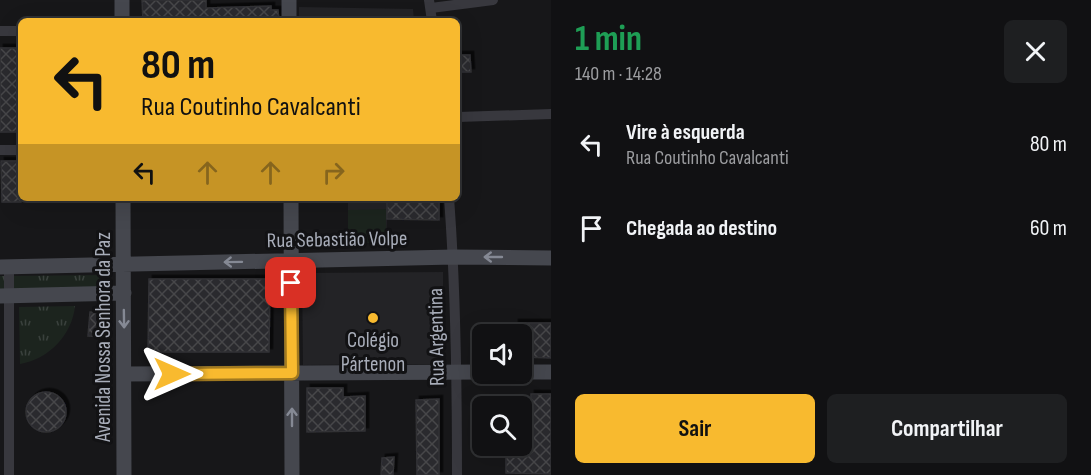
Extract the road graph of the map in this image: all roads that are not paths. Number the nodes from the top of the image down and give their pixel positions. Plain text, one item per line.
1 (122, 0) edge
2 (289, 0) edge
3 (492, 0) edge
4 (430, 4) edge
5 (122, 18) edge
6 (289, 18) edge
7 (0, 31) edge
8 (18, 31) edge
9 (551, 114) edge
10 (460, 117) edge
11 (0, 150) edge
12 (18, 150) edge
13 (123, 201) edge
14 (291, 201) edge
15 (449, 201) edge
16 (454, 257) junction
17 (551, 258) edge
18 (291, 260) junction
19 (123, 264) junction
20 (4, 266) edge
21 (124, 293) junction
22 (4, 296) edge
23 (457, 372) junction
24 (472, 372) edge
25 (532, 372) edge
26 (551, 372) edge
27 (292, 373) junction
28 (125, 374) junction
29 (9, 475) edge
30 (124, 475) edge
31 (292, 475) edge
32 (457, 475) edge

1 - 5 main road
2 - 6 main road
3 - 4 street
7 - 8 street
9 - 10 street
11 - 12 street
13 - 19 main road, Avenida Nossa Senhora da Paz
14 - 18 main road
15 - 16 street, Rua Argentina
17 -> 16 main road, Rua Sebastião Volpe
16 - 18 main road, Rua Sebastião Volpe
16 - 23 street, Rua Argentina
18 -> 19 main road, Rua Sebastião Volpe
18 - 27 main road
19 - 20 main road, Rua Sebastião Volpe
19 - 21 main road, Avenida Nossa Senhora da Paz
20 - 22 street
21 - 22 main road
21 -> 28 main road, Avenida Nossa Senhora da Paz
22 - 29 street
23 - 24 main road
23 - 27 main road
23 - 32 street, Rua Argentina
25 - 26 main road
27 - 28 main road
31 -> 27 main road
28 - 30 main road, Avenida Nossa Senhora da Paz

